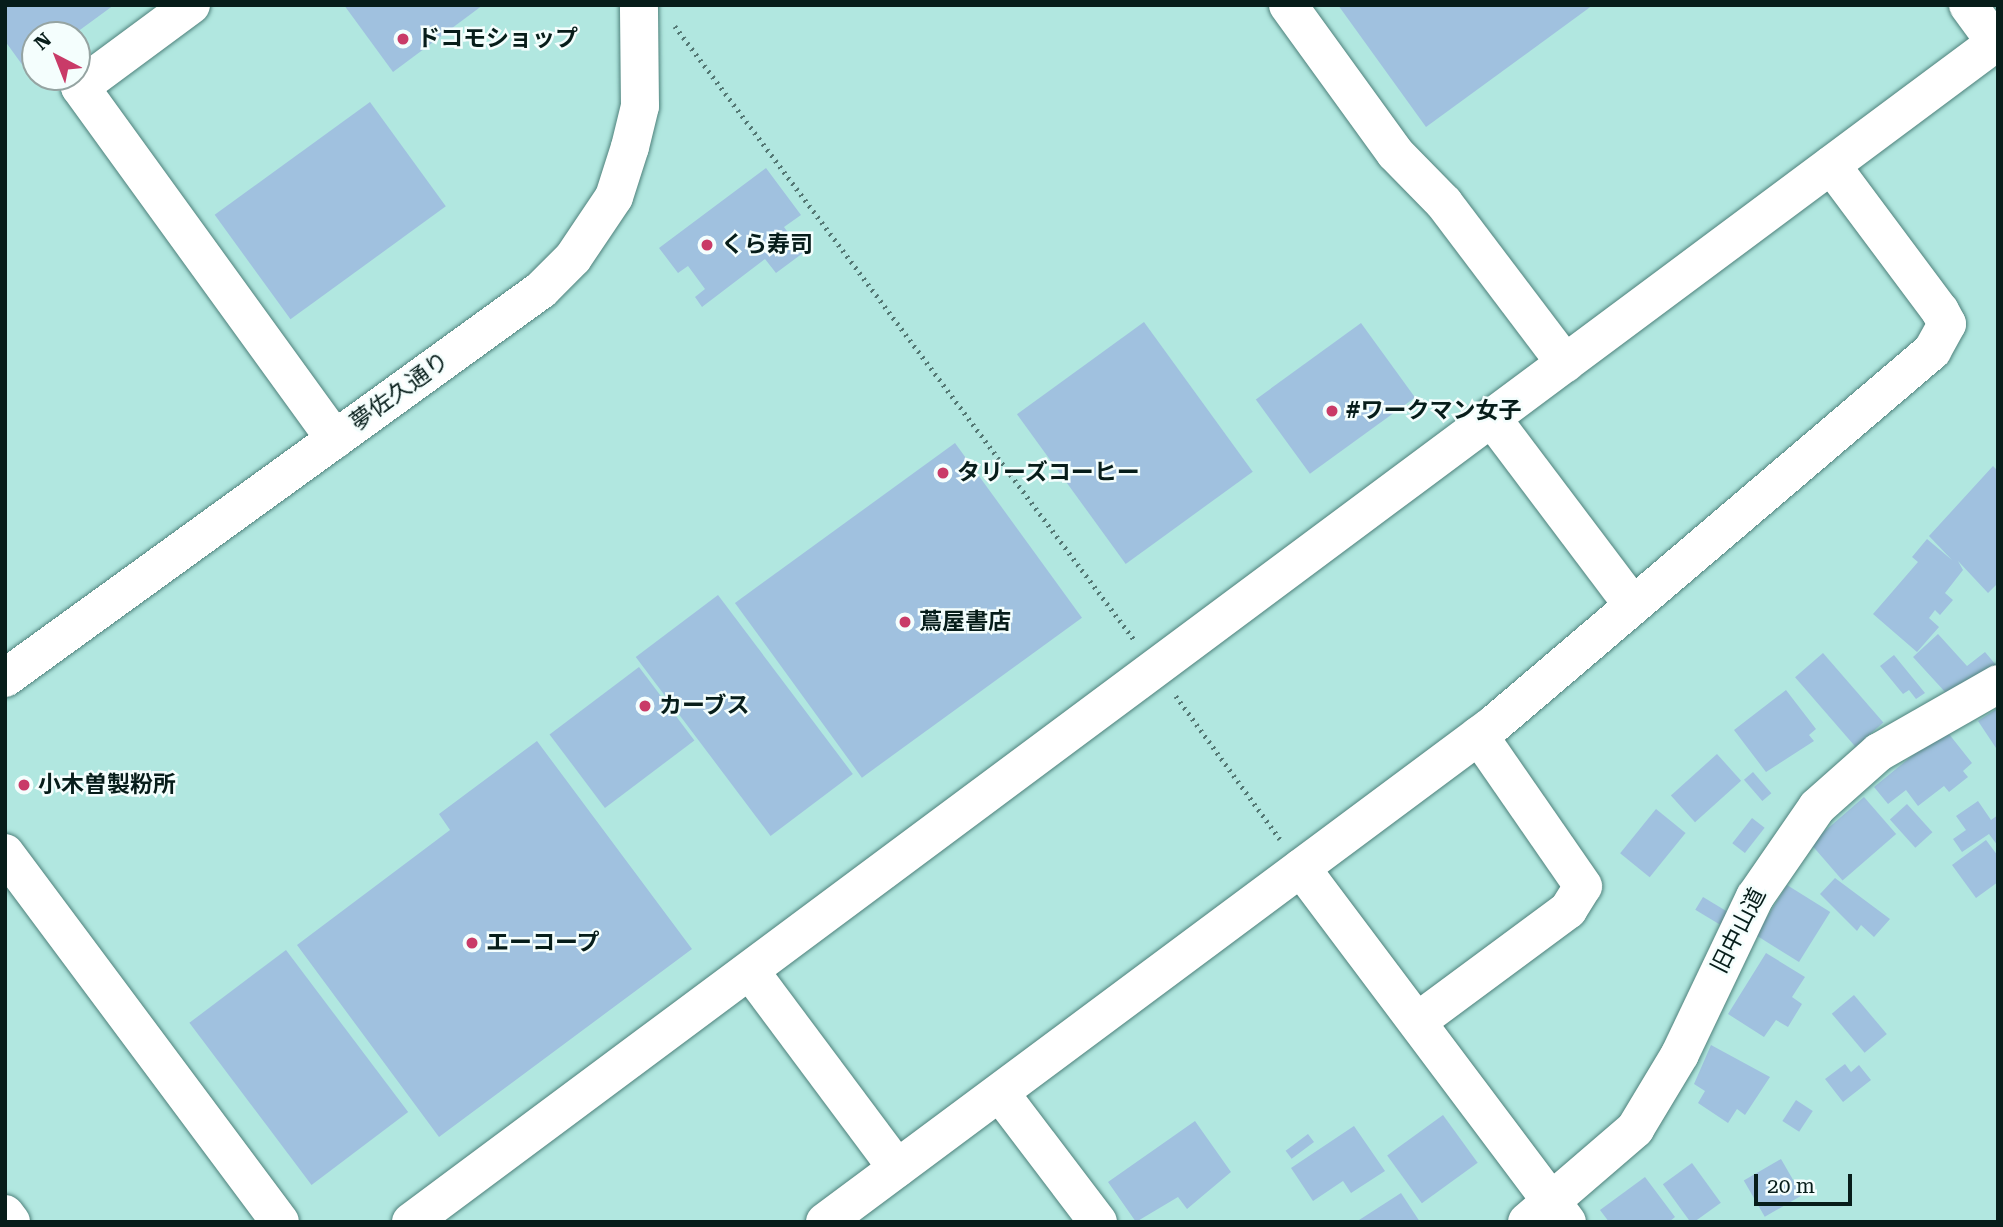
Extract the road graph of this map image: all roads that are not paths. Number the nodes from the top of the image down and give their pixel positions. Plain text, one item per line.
1 (191, 5) edge
2 (1288, 5) edge
3 (1968, 5) edge
4 (655, 14) edge
5 (1997, 43) edge
6 (1830, 165) junction
7 (1564, 363) junction
8 (1491, 417) junction
9 (335, 439) junction
10 (1632, 604) junction
11 (5, 678) edge
12 (1998, 684) edge
13 (1479, 736) junction
14 (5, 853) edge
15 (1301, 868) junction
16 (750, 971) junction
17 (1418, 1021) junction
18 (1000, 1093) junction
19 (897, 1168) junction
20 (5, 1214) edge
21 (1548, 1215) edge
22 (11, 1222) edge
23 (280, 1222) edge
24 (411, 1222) edge
25 (825, 1222) edge
26 (1098, 1222) edge

1 - 9 street
2 - 7 street
3 - 5 street
4 - 9 street, 夢佐久通り
5 - 6 street
6 - 7 street
6 - 10 street
7 - 8 street
8 - 10 street
8 - 16 street
9 - 11 street, 夢佐久通り
10 - 13 street
12 - 21 street, 旧中山道
13 - 15 street
13 - 17 street
14 - 23 street
15 - 17 street
15 - 18 street
16 - 19 street
16 - 24 street
17 - 21 street
18 - 19 street
18 - 26 street
19 - 25 street
20 - 22 street

